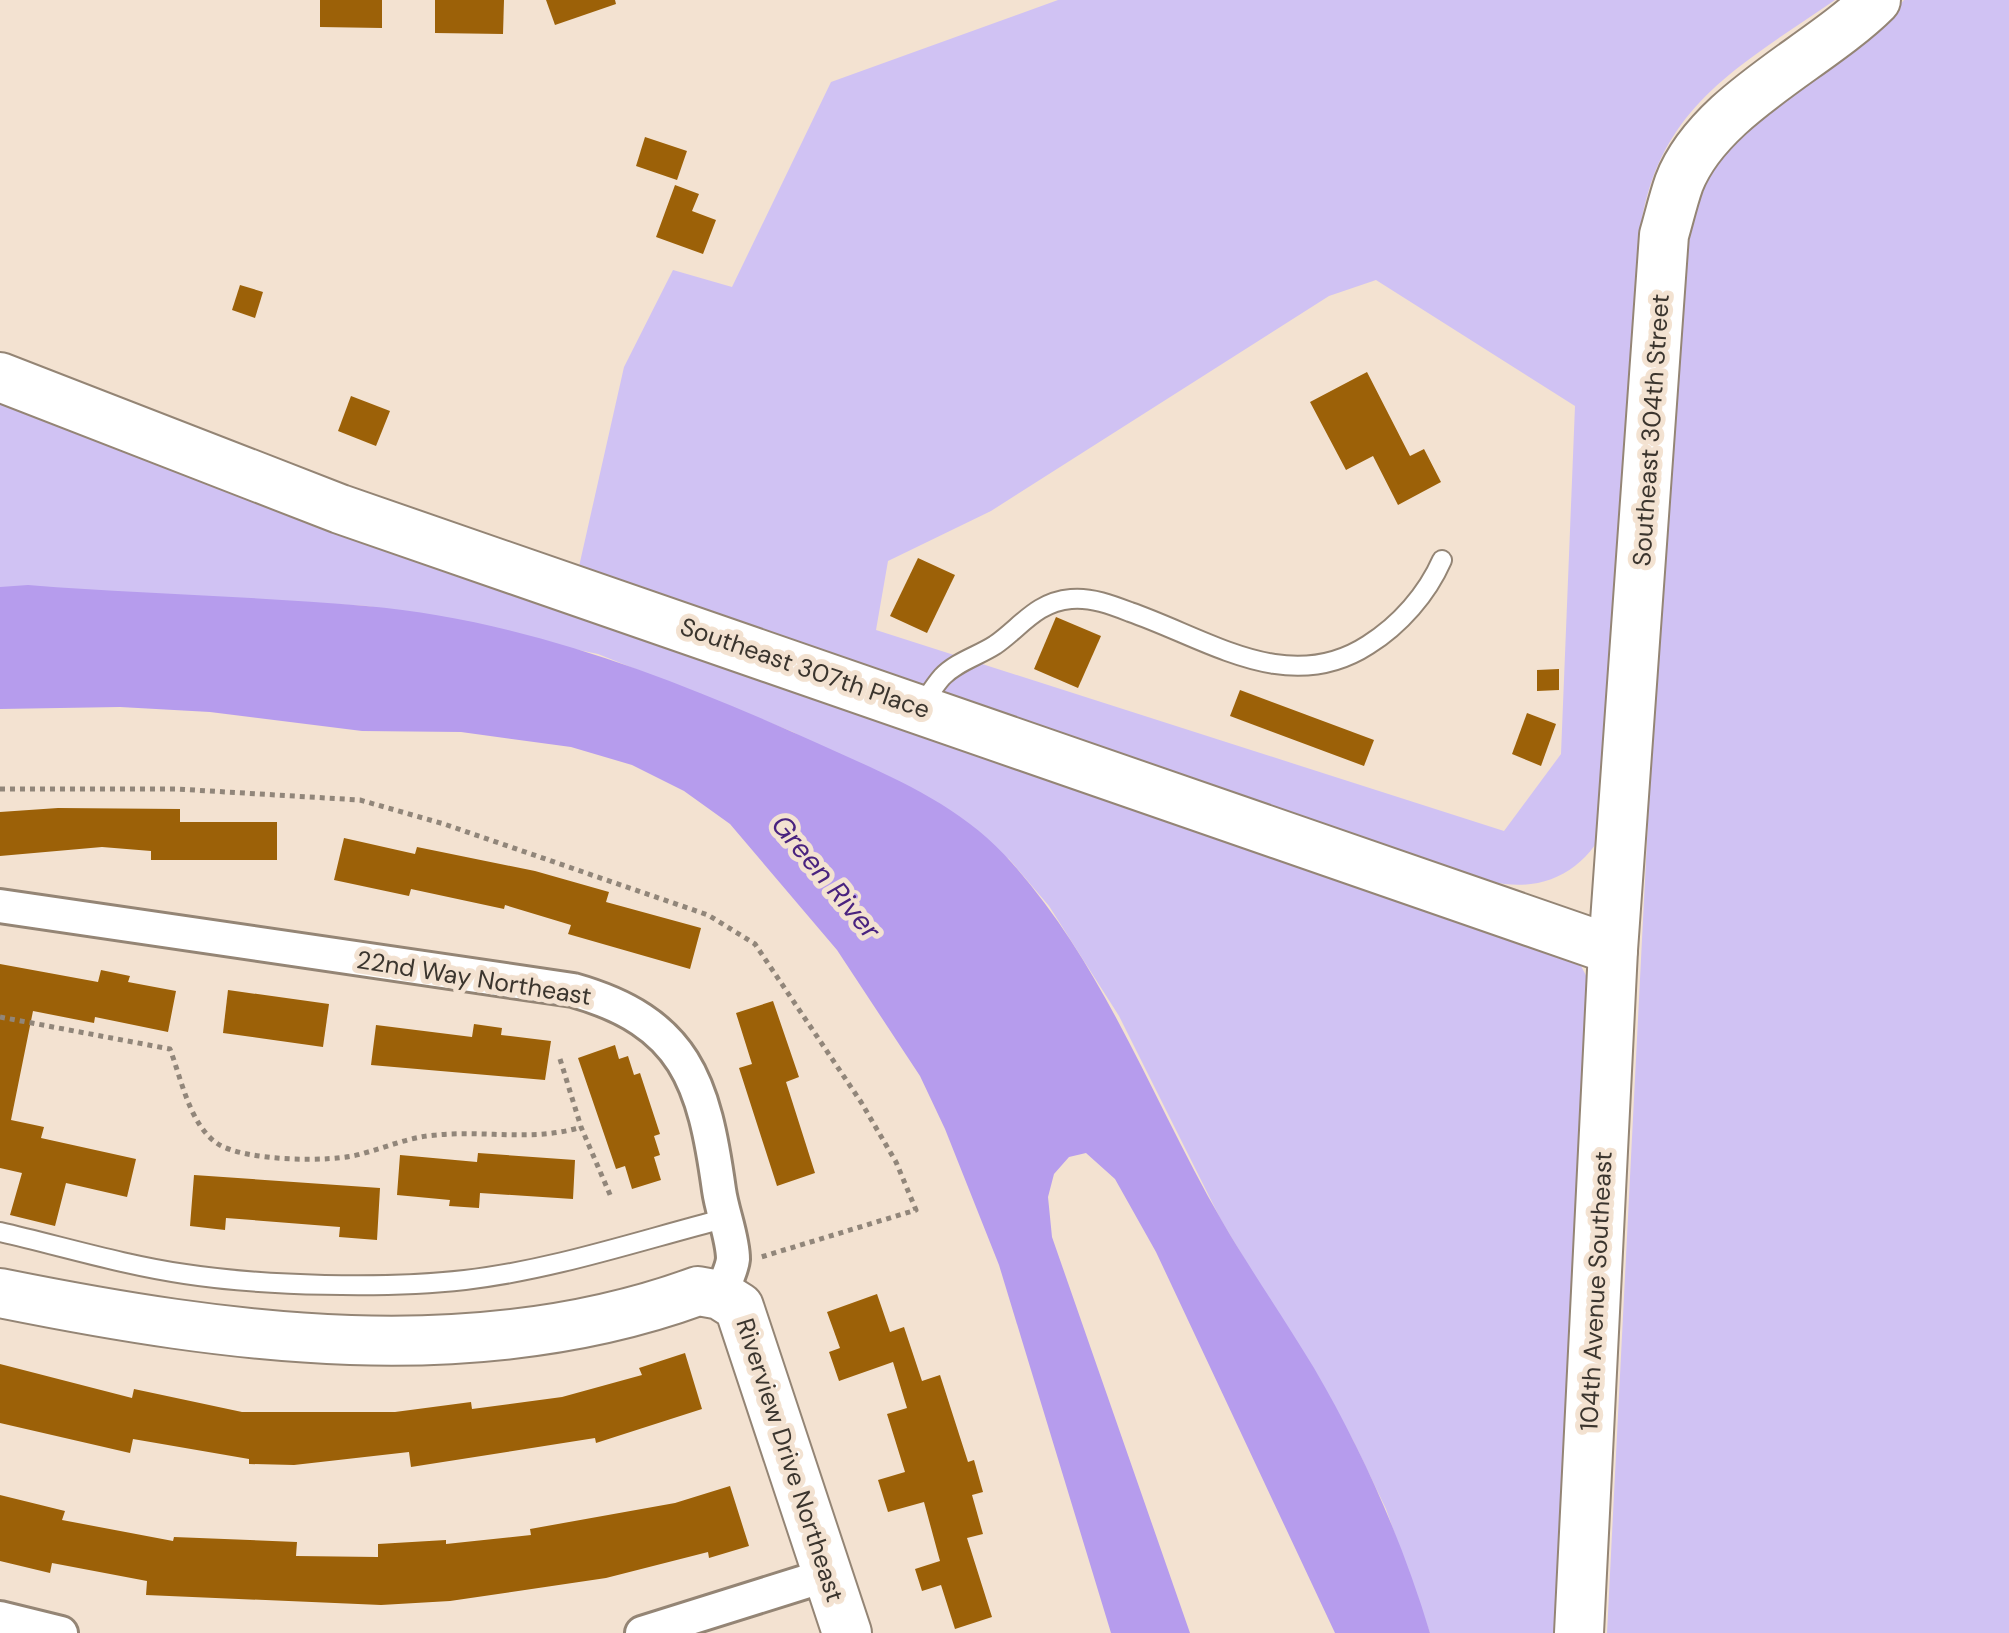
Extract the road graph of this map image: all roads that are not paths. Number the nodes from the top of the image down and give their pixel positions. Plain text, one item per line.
1 (1876, 0) edge
2 (0, 377) edge
3 (1442, 560) dead end
4 (920, 708) junction
5 (0, 906) edge
6 (1613, 950) junction
7 (723, 1220) junction
8 (0, 1232) edge
9 (727, 1277) junction
10 (0, 1292) edge
11 (827, 1575) junction
12 (0, 1618) edge
13 (61, 1633) edge
14 (642, 1633) edge
15 (847, 1633) edge
16 (1579, 1633) edge

1 - 6 street, Southeast 304th Street
2 - 4 street, Southeast 307th Place
3 - 4 lane
4 - 6 street, Southeast 307th Place
5 - 7 street, 22nd Way Northeast
6 - 16 street, 104th Avenue Southeast
7 - 8 lane
7 - 9 street, 22nd Way Northeast
9 - 10 street
9 - 11 street, Riverview Drive Northeast
11 - 14 street
11 - 15 street, Riverview Drive Northeast
12 - 13 street

